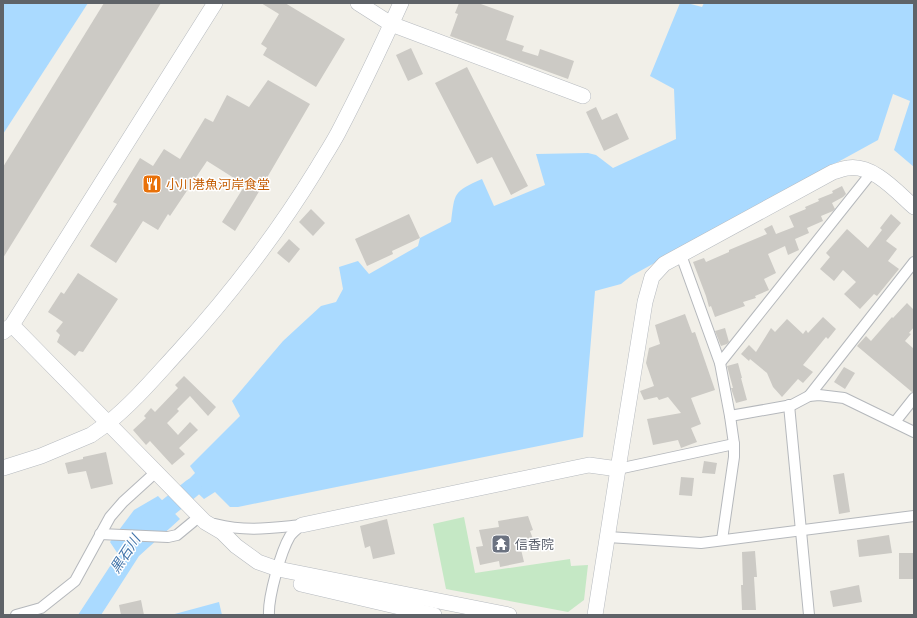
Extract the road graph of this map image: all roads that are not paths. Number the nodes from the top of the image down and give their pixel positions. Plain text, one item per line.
1 (215, 3) edge
2 (358, 3) edge
3 (401, 3) edge
4 (391, 24) junction
5 (583, 96) dead end
6 (872, 172) junction
7 (914, 207) edge
8 (681, 255) junction
9 (914, 262) edge
10 (7, 329) edge
11 (720, 363) junction
12 (809, 396) junction
13 (914, 398) edge
14 (789, 405) junction
15 (730, 416) junction
16 (895, 422) junction
17 (108, 423) junction
18 (914, 432) edge
19 (734, 444) junction
20 (3, 468) edge
21 (618, 469) junction
22 (156, 472) junction
23 (200, 516) junction
24 (914, 516) edge
25 (302, 525) junction
26 (801, 530) junction
27 (100, 534) junction
28 (608, 537) junction
29 (722, 540) junction
30 (277, 573) junction
31 (16, 615) edge
32 (268, 615) edge
33 (434, 615) edge
34 (509, 615) edge
35 (595, 615) edge
36 (809, 615) edge

1 - 10 street
2 - 4 street
3 - 4 street
4 - 5 street
4 - 17 street
6 - 7 street
6 - 8 street
6 - 11 street
8 - 11 street
8 - 21 street
9 - 12 street
10 - 17 street
11 - 15 street
12 - 14 street
12 - 16 street
13 - 16 street
14 - 15 street
14 - 26 street
15 - 19 street
16 - 18 street
17 - 20 street
17 - 22 street
19 - 21 street
19 - 29 street
21 - 25 street
21 - 28 street
22 - 23 street
22 - 27 street
23 - 25 street
23 - 27 street
23 - 30 street
24 - 26 street
25 - 30 street
26 - 29 street
26 - 36 street
27 - 31 street
28 - 29 street
28 - 35 street
30 - 32 street
30 - 33 street
30 - 34 street

